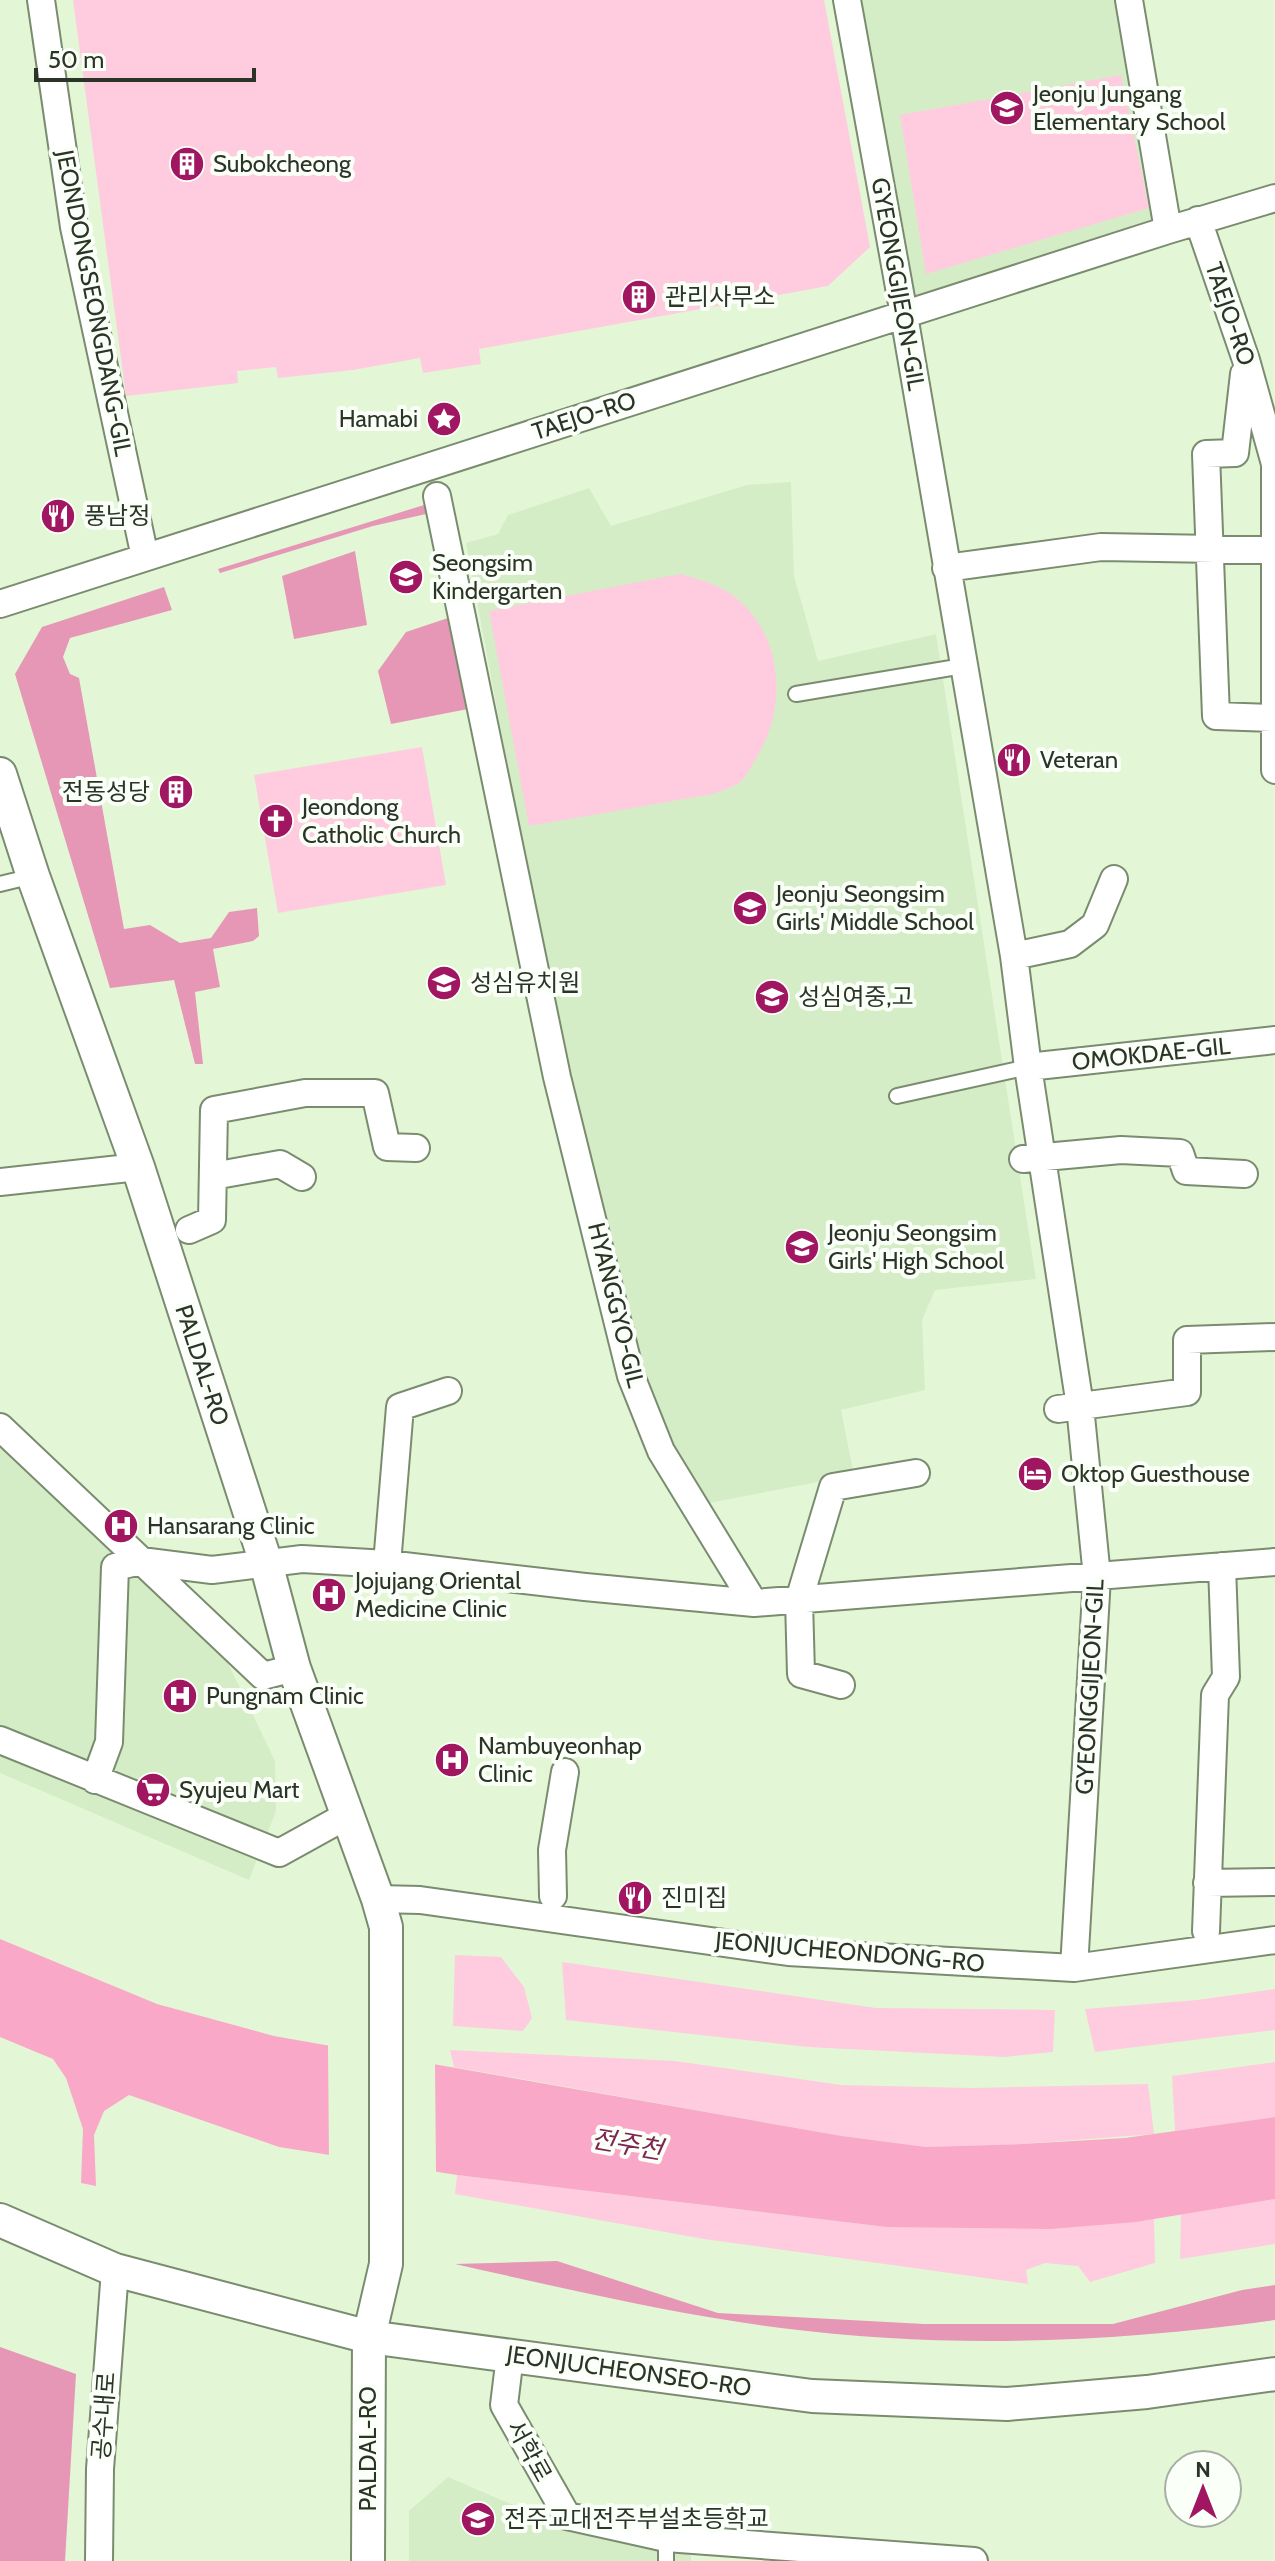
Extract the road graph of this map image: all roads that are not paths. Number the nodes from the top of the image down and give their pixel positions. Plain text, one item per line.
1 (41, 0) edge
2 (847, 0) edge
3 (1129, 0) edge
4 (1275, 198) edge
5 (1198, 220) junction
6 (1168, 230) junction
7 (903, 314) junction
8 (1246, 360) junction
9 (437, 496) dead end
10 (1209, 549) junction
11 (1274, 550) edge
12 (145, 557) junction
13 (946, 568) junction
14 (0, 604) edge
15 (963, 666) junction
16 (796, 694) dead end
17 (1274, 718) edge
18 (1275, 770) edge
19 (0, 774) edge
20 (33, 876) junction
21 (1114, 879) dead end
22 (0, 884) edge
23 (1014, 956) junction
24 (1275, 1040) edge
25 (1028, 1067) junction
26 (897, 1096) dead end
27 (416, 1148) dead end
28 (1033, 1158) junction
29 (138, 1167) junction
30 (1244, 1174) dead end
31 (213, 1176) junction
32 (302, 1177) dead end
33 (0, 1182) edge
34 (189, 1230) dead end
35 (1275, 1337) edge
36 (448, 1391) dead end
37 (1069, 1408) junction
38 (0, 1427) edge
39 (916, 1473) dead end
40 (141, 1561) junction
41 (1275, 1562) edge
42 (266, 1563) junction
43 (387, 1564) junction
44 (1222, 1566) junction
45 (1097, 1577) junction
46 (799, 1600) junction
47 (754, 1603) junction
48 (294, 1668) junction
49 (841, 1685) dead end
50 (0, 1740) edge
51 (565, 1772) dead end
52 (95, 1780) junction
53 (346, 1816) junction
54 (1275, 1882) edge
55 (1207, 1883) junction
56 (553, 1896) dead end
57 (382, 1913) junction
58 (1206, 1931) dead end
59 (1275, 1940) edge
60 (1074, 1968) junction
61 (0, 2220) edge
62 (115, 2270) junction
63 (369, 2337) junction
64 (510, 2356) junction
65 (1275, 2374) edge
66 (666, 2550) edge
67 (940, 2560) edge
68 (99, 2561) edge
69 (368, 2561) edge
70 (974, 2561) edge

1 - 12 street, JEONDONGSEONGDANG-GIL
2 - 7 street, GYEONGGIJEON-GIL
3 - 6 street
4 - 5 street, TAEJO-RO
5 - 6 street, TAEJO-RO
5 - 8 street, TAEJO-RO
6 - 7 street, TAEJO-RO
7 - 12 street, TAEJO-RO
7 - 13 street, GYEONGGIJEON-GIL
8 - 10 street
8 - 11 street, TAEJO-RO
9 - 47 street, HYANGGYO-GIL
10 - 11 street
10 - 13 street
10 - 17 street
11 - 17 street
12 - 14 street, TAEJO-RO
13 - 15 street, GYEONGGIJEON-GIL
15 - 16 lane
15 - 23 street, GYEONGGIJEON-GIL
17 - 18 street
19 - 20 street, PALDAL-RO
20 - 22 lane
20 - 29 street, PALDAL-RO
21 - 23 street
23 - 25 street, GYEONGGIJEON-GIL
24 - 25 street, OMOKDAE-GIL
25 - 26 lane
25 - 28 street, GYEONGGIJEON-GIL
27 - 31 street
28 - 30 street
28 - 37 street, GYEONGGIJEON-GIL
29 - 33 street
29 - 42 street, PALDAL-RO
31 - 32 street
31 - 34 street
35 - 37 street
36 - 43 street
37 - 45 street, GYEONGGIJEON-GIL
38 - 40 street
39 - 46 street
40 - 42 street
40 - 48 street
40 - 52 street
41 - 44 street
42 - 43 street
42 - 48 street, PALDAL-RO
43 - 47 street
44 - 45 street
44 - 55 street
45 - 46 street
45 - 60 street, GYEONGGIJEON-GIL
46 - 47 street
46 - 49 street
48 - 53 street, PALDAL-RO
50 - 52 street
51 - 56 street
52 - 53 street
53 - 57 street, PALDAL-RO
54 - 55 street
55 - 58 street
57 - 60 street, JEONJUCHEONDONG-RO
57 - 63 street, PALDAL-RO
59 - 60 street, JEONJUCHEONDONG-RO
61 - 62 street, JEONJUCHEONSEO-RO
62 - 63 street, JEONJUCHEONSEO-RO
62 - 68 street, 공수내로
63 - 64 street, JEONJUCHEONSEO-RO
63 - 69 street, PALDAL-RO
64 - 65 street, JEONJUCHEONSEO-RO
64 - 66 street, 서학로
66 - 67 street, 서학로
67 - 70 street, 서학로

